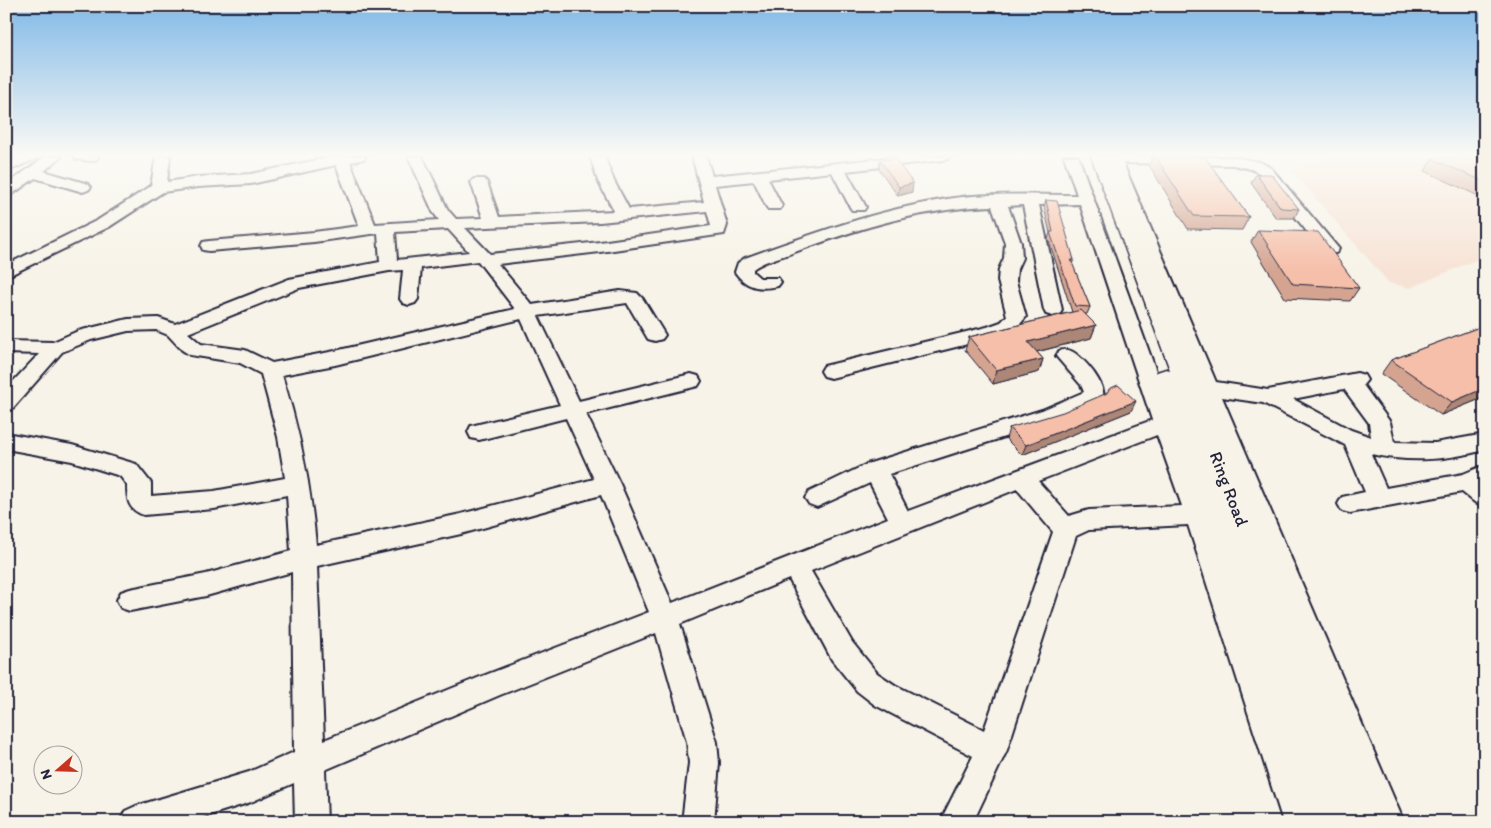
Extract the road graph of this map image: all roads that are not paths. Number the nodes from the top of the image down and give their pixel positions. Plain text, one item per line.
1 (150, 195) edge
2 (355, 195) edge
3 (432, 195) edge
4 (484, 195) edge
5 (613, 195) edge
6 (711, 195) edge
7 (768, 195) edge
8 (852, 195) edge
9 (1084, 195) edge
10 (1115, 195) edge
11 (1118, 195) edge
12 (1120, 195) edge
13 (1286, 195) edge
14 (1086, 199) junction
15 (1030, 201) junction
16 (999, 202) junction
17 (714, 206) junction
18 (774, 206) dead end
19 (858, 207) dead end
20 (624, 214) junction
21 (494, 223) junction
22 (453, 224) junction
23 (386, 227) junction
24 (369, 230) junction
25 (209, 246) dead end
26 (1330, 249) edge
27 (484, 258) junction
28 (413, 263) junction
29 (389, 266) junction
30 (6, 272) edge
31 (772, 282) dead end
32 (409, 299) dead end
33 (1054, 310) dead end
34 (527, 312) junction
35 (175, 331) junction
36 (655, 336) dead end
37 (6, 347) edge
38 (55, 348) junction
39 (1066, 356) dead end
40 (270, 370) junction
41 (831, 371) dead end
42 (691, 381) dead end
43 (1208, 388) junction
44 (1267, 397) junction
45 (6, 403) edge
46 (574, 409) junction
47 (1163, 424) junction
48 (479, 432) dead end
49 (6, 440) edge
50 (1354, 440) junction
51 (1485, 442) edge
52 (1384, 449) junction
53 (875, 470) junction
54 (1022, 478) junction
55 (1476, 478) edge
56 (298, 484) junction
57 (608, 484) junction
58 (817, 498) dead end
59 (1379, 498) junction
60 (1485, 498) edge
61 (1350, 504) dead end
62 (1196, 515) junction
63 (902, 524) junction
64 (1066, 530) junction
65 (305, 558) junction
66 (795, 566) junction
67 (130, 600) dead end
68 (665, 618) junction
69 (992, 750) junction
70 (309, 761) junction
71 (136, 822) edge
72 (311, 822) edge
73 (698, 822) edge
74 (956, 822) edge
75 (1299, 822) edge
76 (1329, 822) edge
77 (1358, 822) edge
78 (1388, 822) edge

1 - 30 street
2 - 24 street
3 - 22 street
4 - 21 street
5 - 20 street
6 - 17 street
7 - 18 street
8 - 19 street
9 - 14 street
10 - 76 highway, Ring Road
11 - 77 highway, Ring Road
12 - 43 street
13 - 26 street
14 - 15 street
14 - 47 street
15 - 16 street
15 - 33 street
16 - 31 street
16 - 41 street
17 - 20 street
17 - 27 street
20 - 21 street
21 - 22 street
22 - 23 street
22 - 27 street
23 - 24 street
23 - 29 street
24 - 25 street
27 - 28 street
27 - 34 street
28 - 29 street
28 - 32 street
29 - 35 street
34 - 36 street
34 - 40 street
34 - 46 street
35 - 38 street
35 - 40 street
37 - 38 street
38 - 45 street
39 - 53 street
40 - 56 street
42 - 46 street
43 - 44 street
43 - 78 street
44 - 50 street
44 - 52 street
46 - 48 street
46 - 57 street
47 - 54 street
47 - 62 street
49 - 56 street
50 - 52 street
50 - 59 street
51 - 52 street
53 - 58 street
53 - 63 street
54 - 63 street
54 - 64 street
55 - 59 street
55 - 60 street
56 - 65 street
57 - 65 street
57 - 68 street
59 - 61 street
62 - 64 street
62 - 75 street
63 - 66 street
64 - 69 street
65 - 67 street
65 - 70 street
66 - 68 street
66 - 69 street
68 - 70 street
68 - 73 street
69 - 74 street
70 - 71 street
70 - 72 street

